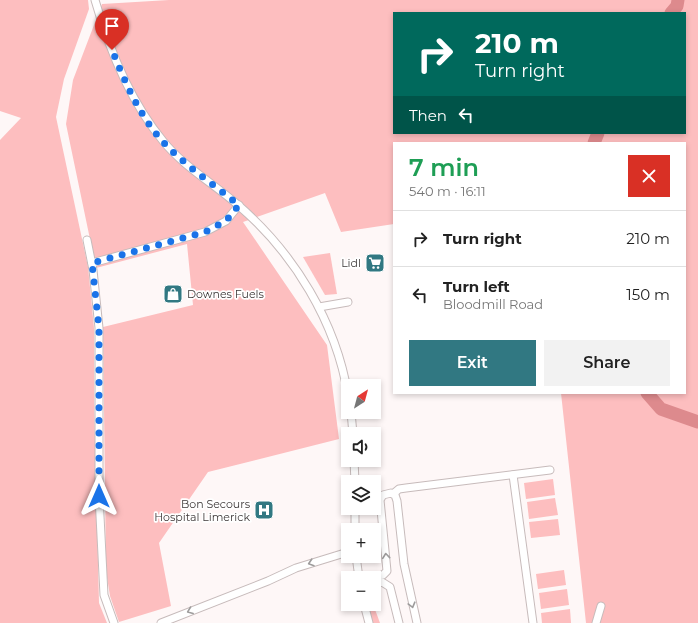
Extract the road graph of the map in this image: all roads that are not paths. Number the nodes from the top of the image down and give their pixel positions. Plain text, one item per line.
1 (95, 0) edge
2 (239, 205) junction
3 (86, 240) dead end
4 (92, 263) junction
5 (348, 302) dead end
6 (319, 307) junction
7 (344, 379) edge
8 (550, 470) dead end
9 (514, 476) junction
10 (393, 494) junction
11 (341, 554) edge
12 (381, 575) edge
13 (381, 582) edge
14 (601, 606) dead end
15 (366, 611) edge
16 (114, 623) edge
17 (161, 623) edge
18 (369, 623) edge
19 (399, 623) edge
20 (417, 623) edge
21 (533, 623) edge
22 (596, 623) edge

1 - 2 street
2 - 4 street
2 - 6 street
3 - 4 street
4 - 16 street
5 - 6 street
6 - 7 street
8 - 9 street
9 - 10 street
9 - 21 street
12 -> 10 street
10 -> 20 street
11 -> 17 street
13 - 19 street
14 - 22 street
15 - 18 street

